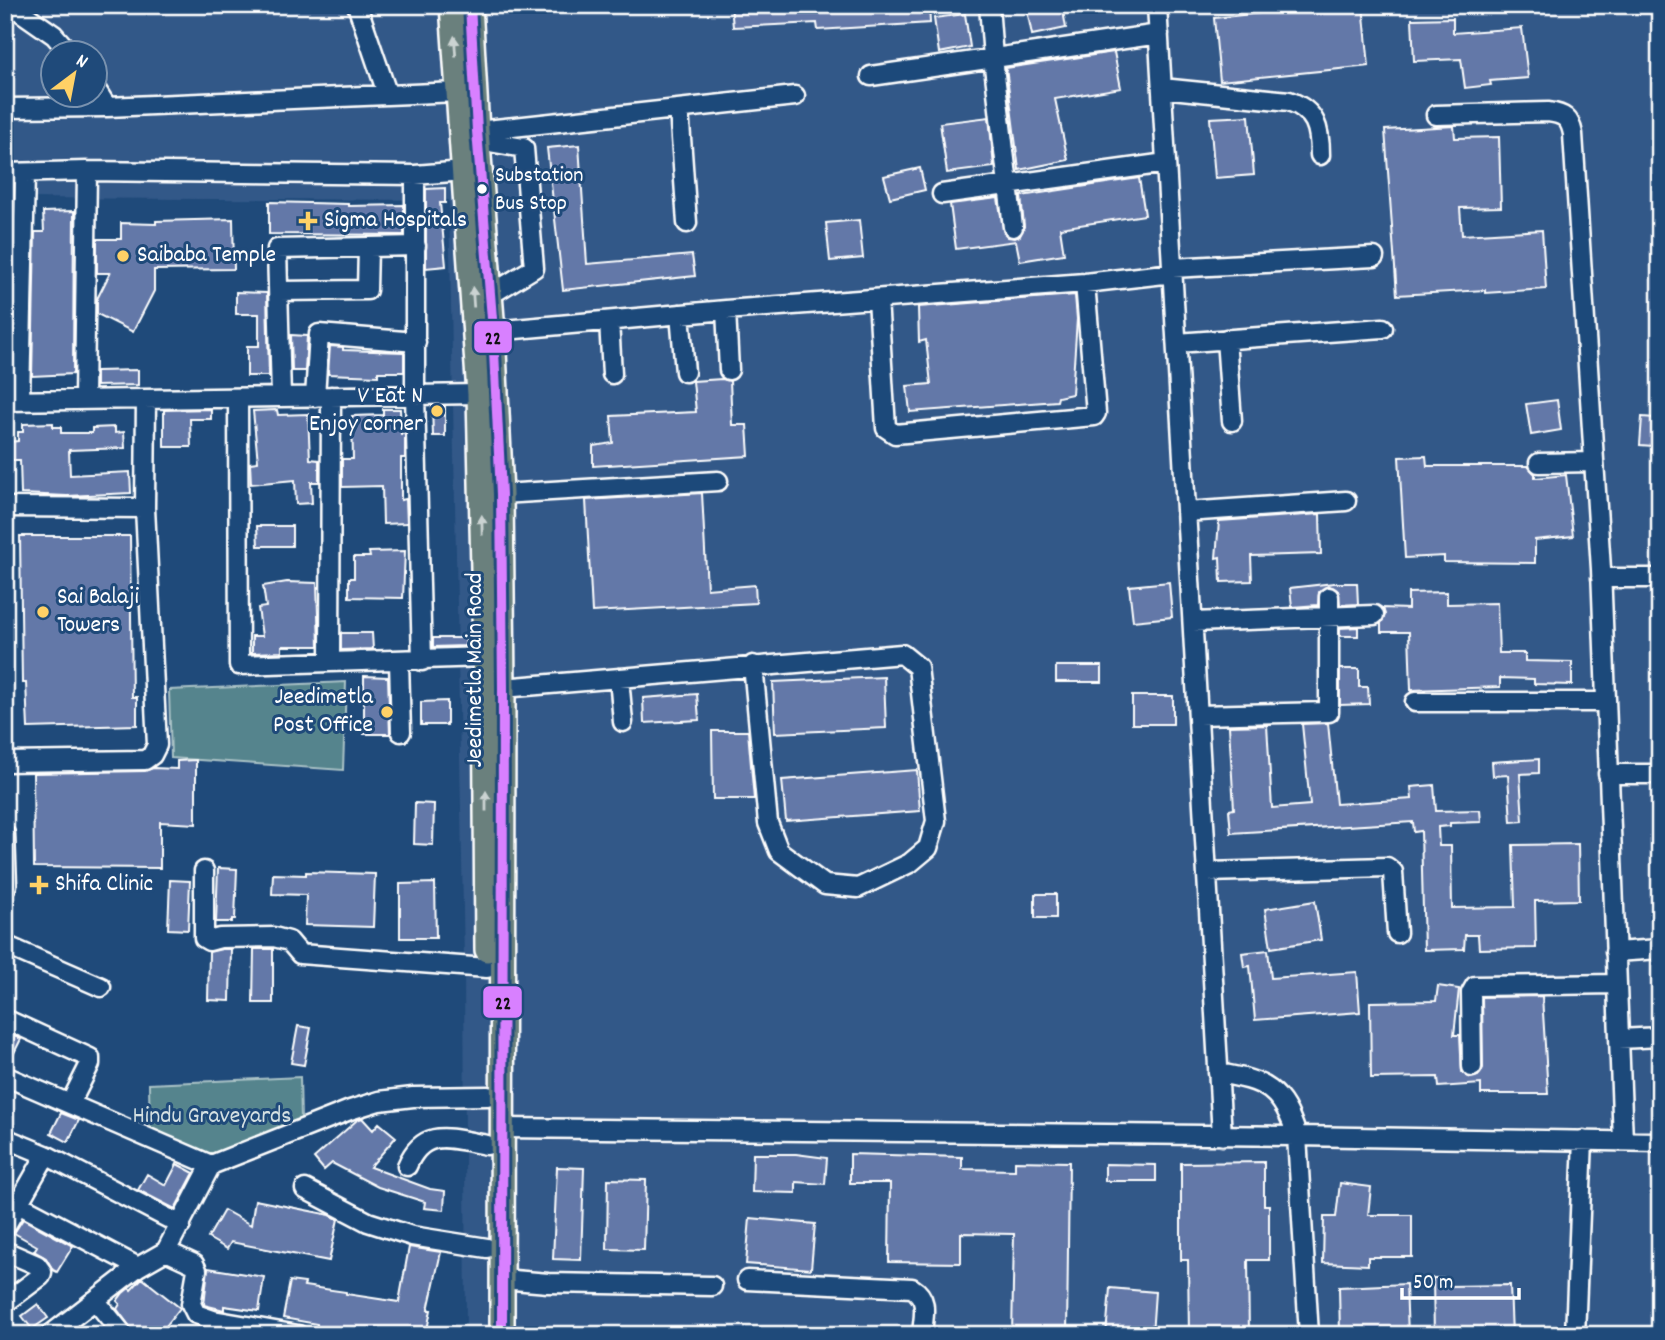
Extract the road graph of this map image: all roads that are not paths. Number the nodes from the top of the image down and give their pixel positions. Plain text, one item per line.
1 (10, 5) edge
2 (357, 5) edge
3 (453, 5) edge
4 (470, 5) edge
5 (989, 5) edge
6 (1158, 5) edge
7 (1159, 34) junction
8 (56, 38) edge
9 (993, 58) junction
10 (872, 76) dead end
11 (1162, 89) junction
12 (458, 92) junction
13 (387, 93) junction
14 (795, 96) dead end
15 (108, 107) edge
16 (5, 108) edge
17 (38, 108) edge
18 (679, 109) junction
19 (1436, 115) dead end
20 (477, 136) junction
21 (1320, 155) dead end
22 (1166, 163) junction
23 (472, 170) junction
24 (87, 171) junction
25 (5, 173) edge
26 (25, 173) junction
27 (415, 175) junction
28 (1009, 185) junction
29 (942, 194) dead end
30 (687, 223) dead end
31 (1013, 228) dead end
32 (416, 246) junction
33 (368, 247) junction
34 (1374, 257) dead end
35 (1172, 271) junction
36 (1085, 283) junction
37 (279, 291) junction
38 (490, 295) junction
39 (878, 299) junction
40 (726, 310) junction
41 (680, 314) junction
42 (609, 321) junction
43 (1383, 328) dead end
44 (493, 331) junction
45 (1226, 339) junction
46 (416, 342) junction
47 (1177, 343) junction
48 (13, 344) edge
49 (729, 370) dead end
50 (685, 372) dead end
51 (612, 374) dead end
52 (479, 394) junction
53 (415, 395) junction
54 (281, 397) junction
55 (323, 397) junction
56 (239, 398) junction
57 (146, 399) junction
58 (13, 400) edge
59 (84, 400) junction
60 (1232, 421) dead end
61 (1594, 462) junction
62 (1539, 463) dead end
63 (718, 481) dead end
64 (501, 494) junction
65 (1346, 501) dead end
66 (5, 507) edge
67 (145, 508) junction
68 (1186, 512) junction
69 (1601, 578) junction
70 (1660, 578) edge
71 (1329, 597) dead end
72 (1374, 615) dead end
73 (1329, 617) junction
74 (1192, 622) junction
75 (485, 657) junction
76 (330, 661) junction
77 (422, 661) junction
78 (399, 662) junction
79 (753, 665) junction
80 (618, 678) junction
81 (503, 688) junction
82 (1415, 702) dead end
83 (1606, 702) junction
84 (1198, 715) junction
85 (623, 722) dead end
86 (401, 732) dead end
87 (5, 762) edge
88 (1608, 774) junction
89 (1660, 774) edge
90 (5, 834) edge
91 (204, 871) dead end
92 (1207, 872) junction
93 (7, 885) edge
94 (1397, 933) dead end
95 (5, 945) edge
96 (1660, 949) edge
97 (1615, 952) junction
98 (487, 968) junction
99 (1616, 984) junction
100 (101, 987) dead end
101 (5, 1019) edge
102 (1660, 1037) edge
103 (1619, 1039) junction
104 (1472, 1067) dead end
105 (1218, 1073) junction
106 (5, 1076) edge
107 (488, 1096) junction
108 (70, 1104) junction
109 (495, 1136) junction
110 (1222, 1136) junction
111 (1297, 1136) junction
112 (5, 1138) edge
113 (1583, 1140) junction
114 (1623, 1141) junction
115 (1660, 1142) edge
116 (46, 1154) junction
117 (211, 1166) junction
118 (407, 1166) dead end
119 (305, 1189) dead end
120 (12, 1200) edge
121 (181, 1226) junction
122 (5, 1227) edge
123 (487, 1248) junction
124 (5, 1251) edge
125 (166, 1251) junction
126 (138, 1267) junction
127 (502, 1279) junction
128 (747, 1280) dead end
129 (712, 1286) dead end
130 (94, 1300) junction
131 (5, 1303) edge
132 (121, 1332) dead end
133 (50, 1335) edge
134 (298, 1335) edge
135 (487, 1335) edge
136 (502, 1335) edge
137 (922, 1335) edge
138 (1309, 1335) edge
139 (1575, 1335) edge

1 - 8 street
2 - 13 street
12 -> 3 main road, Jeedimetla Main Road
4 - 20 main road, Jeedimetla Main Road
5 - 9 street
6 - 7 street
7 - 9 street
7 - 11 street
9 - 10 street
9 - 28 street
11 - 21 street
11 - 22 street
12 - 13 street
12 - 23 main road, Jeedimetla Main Road
13 - 15 street
14 - 18 street
16 - 17 street
18 - 20 street
18 - 30 street
19 - 61 street
20 - 23 main road, Jeedimetla Main Road
20 - 38 street
22 - 28 street
22 - 35 street
23 - 27 street
23 - 38 main road, Jeedimetla Main Road
52 -> 23 main road, Jeedimetla Main Road
24 - 26 street
24 - 27 street
24 - 59 street
25 - 26 street
26 - 48 street
27 - 32 street
28 - 29 street
28 - 31 street
32 - 33 street
32 - 46 street
33 - 37 street
33 - 37 street
34 - 35 street
35 - 36 street
35 - 47 street
36 - 39 street
36 - 39 street
37 - 54 street
38 - 44 main road, Jeedimetla Main Road
39 - 40 street
40 - 41 street
40 - 49 street
41 - 42 street
41 - 50 street
42 - 44 street
42 - 51 street
43 - 45 street
44 - 64 main road, Jeedimetla Main Road
45 - 47 street
45 - 60 street
46 - 53 street
46 - 55 street
47 - 68 street
48 - 58 street
52 - 53 street
75 -> 52 main road, Jeedimetla Main Road
53 - 55 street
53 - 77 street
54 - 55 street
54 - 56 street
55 - 76 street
56 - 57 street
56 - 76 street
57 - 59 street
57 - 67 street
58 - 59 street
61 - 62 street
61 - 69 street
63 - 64 street
64 - 81 main road, Jeedimetla Main Road
65 - 68 street
66 - 67 street
67 - 87 street
68 - 74 street
69 - 70 street
69 - 83 street
71 - 73 street
72 - 73 street
73 - 74 street
73 - 84 street
74 - 84 street
75 - 77 street
98 -> 75 main road, Jeedimetla Main Road
76 - 78 street
77 - 78 street
78 - 86 street
79 - 79 street
79 - 80 street
80 - 81 street
80 - 85 street
81 - 109 main road, Jeedimetla Main Road
82 - 83 street
83 - 88 street
84 - 92 street
88 - 89 street
88 - 97 street
90 - 93 street
91 - 98 street
92 - 94 street
92 - 105 street
95 - 100 street
96 - 97 street
97 - 99 street
98 - 107 main road, Jeedimetla Main Road
99 - 103 street
99 - 104 street
101 - 108 street
102 - 103 street
103 - 114 street
105 - 110 street
105 - 111 street
106 - 108 street
107 - 109 main road, Jeedimetla Main Road
107 - 117 street
108 - 117 street
109 - 110 street
109 - 118 street
109 - 123 main road, Jeedimetla Main Road
109 - 127 main road, Jeedimetla Main Road
110 - 111 street
111 - 113 street
111 - 138 street
112 - 116 street
113 - 114 street
113 - 139 street
114 - 115 street
116 - 120 street
116 - 121 street
117 - 121 street
119 - 123 street
120 - 122 street
120 - 126 street
121 - 125 street
123 - 135 main road, Jeedimetla Main Road
124 - 131 street
125 - 126 street
125 - 134 street
126 - 130 street
127 - 129 street
127 - 136 main road, Jeedimetla Main Road
128 - 137 street
130 - 132 street
130 - 133 street

